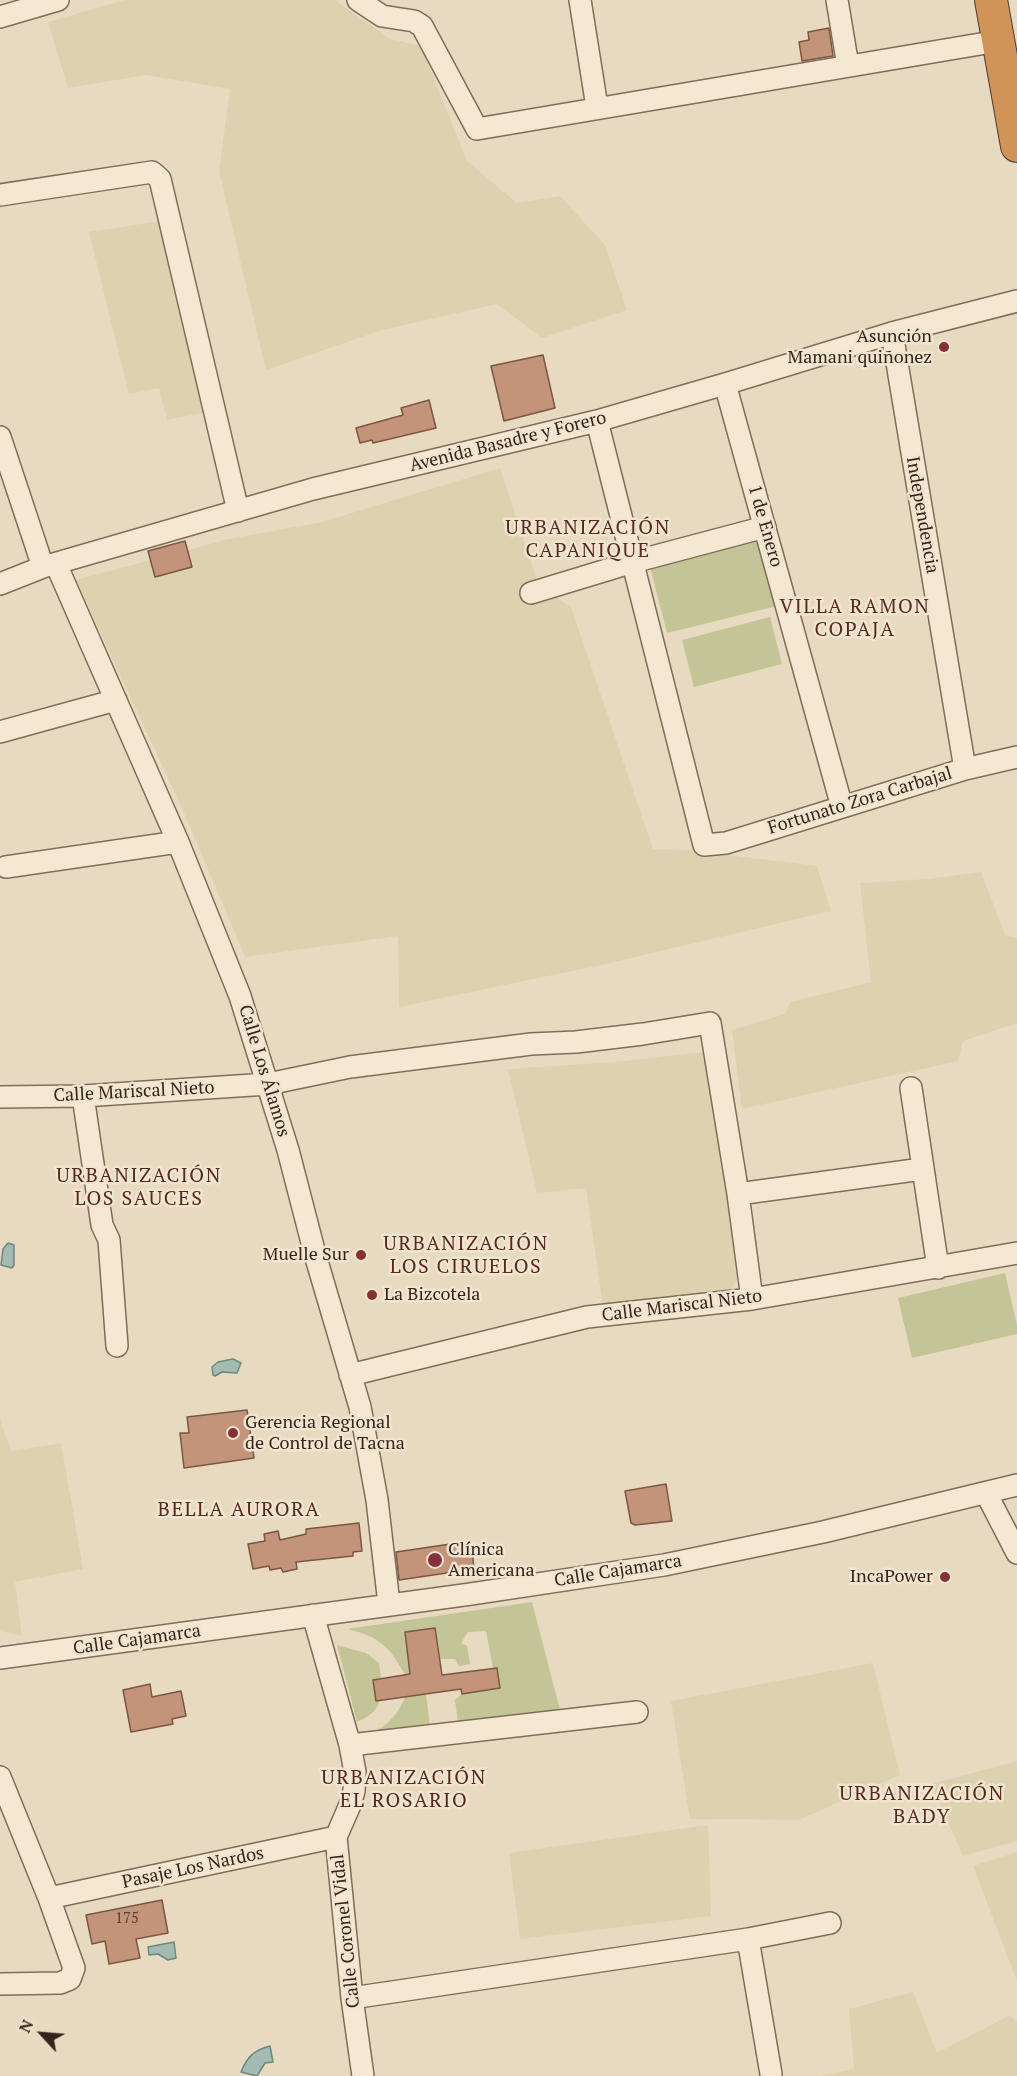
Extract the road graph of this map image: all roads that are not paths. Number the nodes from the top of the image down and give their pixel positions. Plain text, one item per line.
1 (58, 0) edge
2 (358, 0) edge
3 (579, 0) edge
4 (837, 0) edge
5 (991, 0) edge
6 (0, 17) edge
7 (998, 41) junction
8 (848, 66) junction
9 (597, 107) junction
10 (1017, 146) edge
11 (0, 195) edge
12 (1017, 301) edge
13 (892, 333) junction
14 (725, 384) junction
15 (597, 421) junction
16 (0, 437) edge
17 (238, 511) junction
18 (765, 528) junction
19 (633, 562) junction
20 (50, 565) junction
21 (0, 584) edge
22 (531, 593) dead end
23 (116, 700) junction
24 (0, 732) edge
25 (1017, 757) edge
26 (965, 768) junction
27 (842, 807) junction
28 (178, 842) junction
29 (6, 867) dead end
30 (268, 1084) junction
31 (911, 1088) dead end
32 (83, 1096) junction
33 (0, 1097) edge
34 (922, 1169) junction
35 (738, 1194) junction
36 (1017, 1253) edge
37 (938, 1268) junction
38 (752, 1299) junction
39 (117, 1346) dead end
40 (350, 1375) junction
41 (1017, 1485) edge
42 (986, 1493) junction
43 (1017, 1553) edge
44 (389, 1604) junction
45 (314, 1615) junction
46 (0, 1658) edge
47 (637, 1712) dead end
48 (350, 1745) junction
49 (0, 1777) edge
50 (336, 1838) junction
51 (49, 1898) junction
52 (830, 1923) dead end
53 (748, 1939) junction
54 (0, 1984) edge
55 (352, 1998) junction
56 (771, 2074) dead end
57 (363, 2076) edge

1 - 6 street
2 - 9 street
3 - 9 street
4 - 8 street
5 - 7 highway
7 - 8 street
7 - 10 highway
8 - 9 street
11 - 17 street
12 - 13 street, Avenida Basadre y Forero
13 - 14 street, Avenida Basadre y Forero
13 - 26 street, Independencia
14 - 15 street, Avenida Basadre y Forero
14 - 18 street, 1 de Enero
15 - 17 street, Avenida Basadre y Forero
15 - 19 street
16 - 20 street, Calle Los Álamos
17 - 20 street, Avenida Basadre y Forero
18 - 19 street
18 - 27 street, 1 de Enero
19 - 22 street
19 - 27 street, Fortunato Zora Carbajal
20 - 21 street, Avenida Basadre y Forero
20 - 23 street, Calle Los Álamos
23 - 24 street
23 - 28 street, Calle Los Álamos
25 - 26 street, Fortunato Zora Carbajal
26 - 27 street, Fortunato Zora Carbajal
28 - 29 street
28 - 30 street, Calle Los Álamos
30 - 32 street, Calle Mariscal Nieto
30 - 35 street, Calle Mariscal Nieto
30 - 40 street, Calle Los Álamos
31 - 34 street
32 - 33 street, Calle Mariscal Nieto
32 - 39 street
34 - 35 street
34 - 37 street
35 - 38 street
36 - 37 street, Calle Mariscal Nieto
37 - 38 street, Calle Mariscal Nieto
38 - 40 street, Calle Mariscal Nieto
40 - 44 street, Calle Los Álamos
41 - 42 street, Calle Cajamarca
42 - 43 street
42 - 44 street, Calle Cajamarca
44 - 45 street, Calle Cajamarca
45 - 46 street, Calle Cajamarca
45 - 48 street, Calle Coronel Vidal
47 - 48 street
48 - 50 street, Calle Coronel Vidal
49 - 51 street
50 - 51 street, Pasaje Los Nardos
50 - 55 street, Calle Coronel Vidal
51 - 54 street
52 - 53 street
53 - 55 street
53 - 56 street
55 - 57 street, Calle Coronel Vidal

